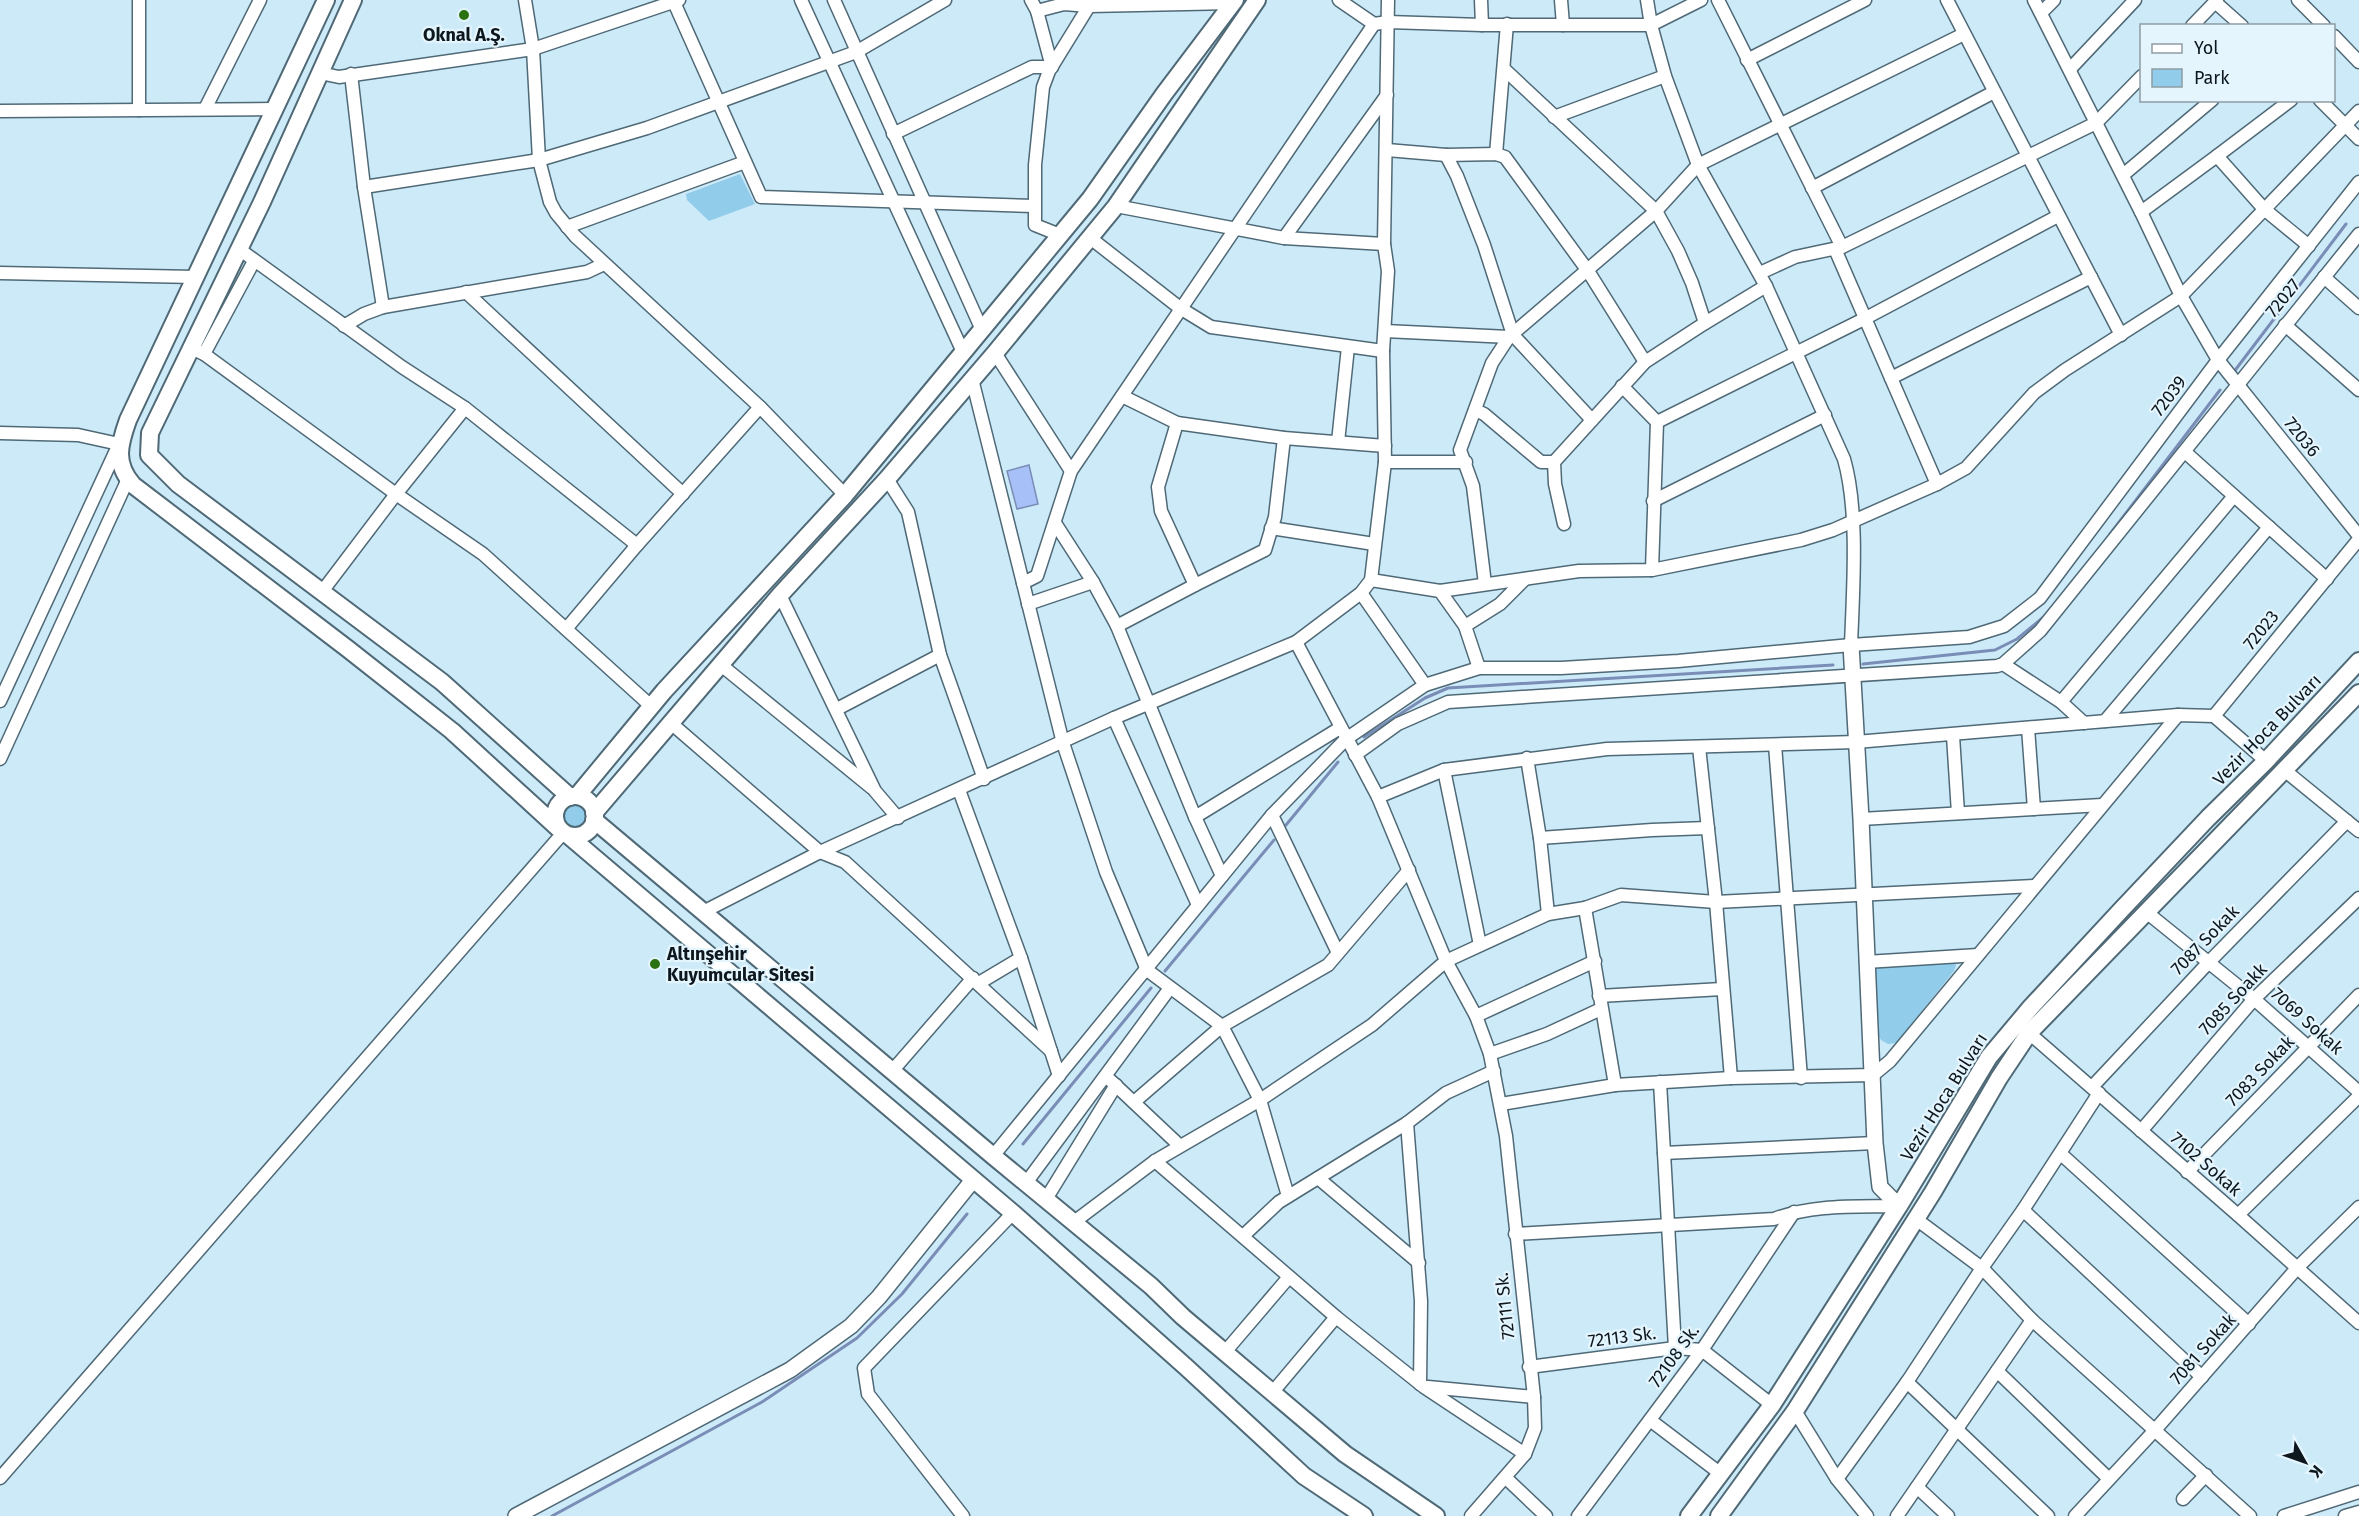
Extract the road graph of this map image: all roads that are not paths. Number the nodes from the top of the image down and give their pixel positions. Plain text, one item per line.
1 (139, 0) edge
2 (260, 0) edge
3 (326, 0) edge
4 (353, 0) edge
5 (525, 0) edge
6 (801, 0) edge
7 (834, 0) edge
8 (945, 0) edge
9 (1257, 0) edge
10 (1339, 0) edge
11 (1388, 0) edge
12 (1482, 0) edge
13 (1561, 0) edge
14 (1647, 0) edge
15 (1701, 0) edge
16 (1718, 0) edge
17 (1865, 0) edge
18 (1947, 0) edge
19 (2034, 0) edge
20 (2054, 0) edge
21 (2134, 0) edge
22 (2298, 0) edge
23 (675, 1) edge
24 (1234, 1) edge
25 (2216, 1) edge
26 (1034, 6) edge
27 (1089, 6) junction
28 (2041, 13) junction
29 (1388, 22) junction
30 (1374, 24) junction
31 (1507, 24) junction
32 (2194, 24) edge
33 (2240, 24) edge
34 (2322, 24) edge
35 (1482, 25) junction
36 (1563, 25) junction
37 (1651, 25) junction
38 (1964, 34) junction
39 (2335, 37) edge
40 (533, 49) junction
41 (856, 52) junction
42 (1747, 60) junction
43 (829, 61) junction
44 (2359, 62) edge
45 (1052, 68) junction
46 (1504, 69) junction
47 (2070, 69) junction
48 (320, 73) junction
49 (351, 74) junction
50 (1665, 76) junction
51 (2140, 78) edge
52 (1994, 92) junction
53 (1388, 95) junction
54 (718, 101) junction
55 (2210, 102) edge
56 (2287, 102) edge
57 (2322, 102) edge
58 (205, 109) junction
59 (275, 109) junction
60 (139, 110) junction
61 (0, 111) edge
62 (2359, 111) edge
63 (1554, 117) junction
64 (2096, 123) junction
65 (1780, 125) junction
66 (2345, 126) junction
67 (893, 134) junction
68 (2359, 139) edge
69 (1387, 150) junction
70 (1446, 154) junction
71 (1496, 154) junction
72 (2027, 155) junction
73 (2217, 156) junction
74 (539, 160) junction
75 (745, 162) junction
76 (1698, 165) junction
77 (2123, 175) junction
78 (2359, 182) edge
79 (364, 187) junction
80 (1812, 188) junction
81 (893, 201) junction
82 (924, 202) junction
83 (1034, 206) junction
84 (1116, 206) junction
85 (2264, 209) junction
86 (1656, 211) junction
87 (2141, 212) junction
88 (2058, 216) junction
89 (567, 227) junction
90 (1236, 228) junction
91 (2359, 234) edge
92 (1060, 235) junction
93 (1089, 237) junction
94 (1284, 238) junction
95 (1384, 244) junction
96 (2309, 246) junction
97 (1838, 248) junction
98 (239, 249) junction
99 (254, 261) junction
100 (604, 264) junction
101 (1588, 271) junction
102 (0, 273) edge
103 (1760, 273) junction
104 (195, 277) junction
105 (2091, 277) junction
106 (2324, 277) junction
107 (1766, 286) junction
108 (466, 292) junction
109 (2181, 296) junction
110 (384, 307) junction
111 (1180, 308) junction
112 (2359, 308) edge
113 (1864, 319) junction
114 (1705, 323) junction
115 (2285, 325) junction
116 (345, 326) junction
117 (982, 330) junction
118 (1385, 331) junction
119 (2121, 334) junction
120 (1511, 336) junction
121 (1348, 347) junction
122 (197, 351) junction
123 (1383, 351) junction
124 (963, 352) junction
125 (1797, 352) junction
126 (995, 353) junction
127 (2218, 360) junction
128 (1646, 363) junction
129 (1892, 378) junction
130 (972, 379) junction
131 (2357, 385) edge
132 (1622, 386) junction
133 (2238, 387) junction
134 (1122, 396) junction
135 (760, 407) junction
136 (465, 408) junction
137 (1475, 410) junction
138 (1825, 415) junction
139 (1592, 420) junction
140 (1657, 422) junction
141 (1177, 423) junction
142 (0, 433) edge
143 (1284, 438) junction
144 (1338, 442) junction
145 (119, 444) junction
146 (1385, 446) junction
147 (2185, 452) junction
148 (1385, 462) junction
149 (1466, 462) junction
150 (1554, 462) junction
151 (1071, 471) junction
152 (128, 479) junction
153 (887, 479) junction
154 (1937, 484) junction
155 (396, 494) junction
156 (682, 494) junction
157 (845, 495) junction
158 (2234, 496) junction
159 (1653, 501) junction
160 (1852, 521) junction
161 (1055, 523) junction
162 (1564, 524) dead end
163 (2269, 527) junction
164 (1271, 528) junction
165 (2359, 537) edge
166 (1374, 544) junction
167 (637, 545) junction
168 (1652, 570) junction
169 (1525, 579) junction
170 (2327, 579) junction
171 (1371, 580) junction
172 (1093, 582) junction
173 (1023, 583) junction
174 (1485, 584) junction
175 (1195, 585) junction
176 (1440, 591) junction
177 (321, 593) junction
178 (1361, 593) junction
179 (780, 595) junction
180 (1028, 604) junction
181 (1117, 626) junction
182 (1465, 626) junction
183 (566, 629) junction
184 (1296, 642) junction
185 (1851, 645) junction
186 (940, 656) junction
187 (2359, 661) edge
188 (2003, 664) junction
189 (721, 665) junction
190 (1479, 668) junction
191 (1852, 676) junction
192 (1425, 685) junction
193 (2359, 693) edge
194 (0, 701) edge
195 (2061, 702) junction
196 (1149, 704) junction
197 (2359, 704) edge
198 (651, 706) junction
199 (837, 709) junction
200 (2178, 715) junction
201 (2214, 716) junction
202 (1114, 718) junction
203 (2330, 721) junction
204 (2105, 722) junction
205 (2084, 723) junction
206 (672, 724) junction
207 (2028, 728) junction
208 (1343, 734) junction
209 (1953, 736) dead end
210 (1856, 742) junction
211 (1064, 743) junction
212 (1775, 745) junction
213 (1699, 747) junction
214 (1355, 755) junction
215 (0, 759) edge
216 (1527, 759) junction
217 (2266, 761) junction
218 (2283, 769) junction
219 (1444, 770) junction
220 (984, 779) junction
221 (590, 780) junction
222 (556, 784) junction
223 (959, 790) junction
224 (875, 791) junction
225 (573, 797) junction
226 (1378, 797) junction
227 (608, 798) junction
228 (2102, 805) junction
229 (2034, 809) junction
230 (1958, 813) junction
231 (1272, 815) junction
232 (594, 817) junction
233 (1196, 817) junction
234 (898, 818) junction
235 (1861, 819) junction
236 (2347, 821) junction
237 (1708, 828) junction
238 (2359, 831) edge
239 (563, 832) junction
240 (614, 836) junction
241 (1540, 838) junction
242 (820, 852) junction
243 (1409, 870) junction
244 (1222, 876) junction
245 (2034, 886) junction
246 (1863, 895) junction
247 (1787, 897) junction
248 (2359, 898) edge
249 (1716, 902) junction
250 (1198, 905) junction
251 (1585, 908) junction
252 (705, 911) junction
253 (2145, 911) junction
254 (1548, 914) junction
255 (1480, 945) junction
256 (1338, 953) junction
257 (1978, 955) junction
258 (1021, 958) junction
259 (1446, 961) junction
260 (1595, 961) junction
261 (1866, 962) junction
262 (2209, 962) junction
263 (1147, 970) junction
264 (976, 980) junction
265 (1170, 988) junction
266 (1722, 989) junction
267 (2359, 995) edge
268 (1599, 996) junction
269 (2254, 999) junction
270 (1601, 1009) junction
271 (1476, 1016) junction
272 (1222, 1026) junction
273 (2028, 1034) junction
274 (2308, 1047) junction
275 (1051, 1051) junction
276 (1490, 1054) junction
277 (893, 1070) junction
278 (1494, 1071) junction
279 (1873, 1075) junction
280 (1059, 1076) junction
281 (1105, 1076) junction
282 (1801, 1077) junction
283 (1731, 1078) junction
284 (1660, 1082) junction
285 (1116, 1085) junction
286 (1615, 1086) junction
287 (2095, 1090) junction
288 (2359, 1094) edge
289 (1260, 1100) junction
290 (1134, 1102) junction
291 (1501, 1104) junction
292 (1407, 1123) junction
293 (2141, 1131) junction
294 (1875, 1143) junction
295 (1179, 1145) junction
296 (1664, 1153) junction
297 (2061, 1154) junction
298 (993, 1156) junction
299 (1155, 1161) junction
300 (2187, 1172) junction
301 (1318, 1178) junction
302 (973, 1180) junction
303 (1026, 1183) junction
304 (1288, 1196) junction
305 (1046, 1199) junction
306 (1899, 1206) junction
307 (2359, 1207) edge
308 (2024, 1210) junction
309 (1794, 1212) junction
310 (1012, 1213) junction
311 (2238, 1215) junction
312 (1916, 1219) junction
313 (1074, 1222) junction
314 (1667, 1225) junction
315 (1515, 1234) junction
316 (1243, 1236) junction
317 (1419, 1263) junction
318 (1982, 1268) junction
319 (2298, 1268) junction
320 (1289, 1277) junction
321 (1336, 1317) junction
322 (2032, 1320) junction
323 (2359, 1323) edge
324 (2249, 1324) junction
325 (1675, 1348) junction
326 (1702, 1350) junction
327 (1225, 1352) junction
328 (1529, 1367) junction
329 (1996, 1371) junction
330 (2202, 1377) junction
331 (1907, 1382) junction
332 (1422, 1385) junction
333 (1272, 1393) junction
334 (1534, 1397) junction
335 (1772, 1406) junction
336 (1795, 1411) junction
337 (1650, 1420) junction
338 (1959, 1430) junction
339 (2155, 1430) junction
340 (1525, 1454) junction
341 (1721, 1474) junction
342 (2206, 1475) junction
343 (1506, 1478) junction
344 (0, 1479) edge
345 (1837, 1479) junction
346 (2109, 1479) junction
347 (1917, 1487) junction
348 (2359, 1492) edge
349 (2183, 1499) dead end
350 (2359, 1512) edge
351 (516, 1516) edge
352 (963, 1516) edge
353 (1364, 1516) edge
354 (1436, 1516) edge
355 (1471, 1516) edge
356 (1546, 1516) edge
357 (1578, 1516) edge
358 (1689, 1516) edge
359 (1719, 1516) edge
360 (1867, 1516) edge
361 (1897, 1516) edge
362 (1948, 1516) edge
363 (2048, 1516) edge
364 (2075, 1516) edge
365 (2250, 1516) edge
366 (2284, 1516) edge
367 (2345, 1516) edge

1 - 60 street
2 - 58 street
3 - 59 main road
4 - 48 main road
5 - 40 street
6 - 43 street
7 - 41 street
8 - 41 street
9 - 84 main road
10 - 30 street
11 - 29 street
12 - 35 street
13 - 36 street
14 - 37 street
15 - 37 street
16 - 42 street
17 - 42 street
18 - 38 street
19 - 28 street, 72036
20 - 28 street
21 - 47 street
22 - 34 street
23 - 40 street
23 - 54 street
24 - 27 street
24 - 92 main road
25 - 32 street
25 - 33 street
26 - 27 street
26 - 45 street
27 - 45 street
28 - 47 street, 72036
29 - 30 street
29 - 35 street
29 - 53 street
30 - 90 street
31 - 35 street
31 - 36 street
31 - 46 street
36 - 37 street
37 - 50 street
38 - 52 street
38 - 65 street
39 - 44 street
40 - 49 street
40 - 74 street
41 - 43 street
41 - 67 street
42 - 65 street
43 - 54 street
43 - 81 street
45 - 67 street
45 - 83 street
46 - 63 street
46 - 71 street
47 - 64 street, 72036
48 - 49 street
48 - 98 main road
49 - 79 street
50 - 63 street
50 - 76 street
51 - 64 street
52 - 72 street
52 - 80 street
53 - 69 street
53 - 94 street
54 - 74 street
54 - 75 street
55 - 77 street
56 - 73 street
57 - 66 street
58 - 59 street
58 - 60 street
59 - 104 main road
60 - 61 street
62 - 66 street
63 - 86 street
64 - 72 street
64 - 77 street, 72036
65 - 76 street
65 - 80 street
66 - 68 street
66 - 85 street
67 - 82 street
69 - 70 street
69 - 95 street
70 - 71 street
70 - 120 street
71 - 101 street
72 - 88 street
72 - 97 street
73 - 85 street
73 - 87 street
74 - 79 street
74 - 89 street
75 - 81 street
75 - 89 street
76 - 86 street
76 - 103 street
77 - 87 street, 72036
78 - 96 street, 72039
79 - 110 street
80 - 97 street
81 - 82 street
81 - 124 street
82 - 83 street
82 - 117 street
83 - 92 street
84 - 90 street
84 - 93 main road
85 - 96 street
85 - 109 street
86 - 101 street
86 - 114 street
87 - 109 street, 72036
88 - 105 street
88 - 113 street
89 - 100 street
90 - 94 street
90 - 111 street
91 - 106 street, 72027
92 - 117 main road
93 - 111 street
93 - 126 main road
94 - 95 street
95 - 118 street
96 - 127 street, 72039
97 - 103 street
97 - 113 street
98 - 99 street
98 - 122 main road
99 - 116 street
99 - 122 street
100 - 108 street
100 - 135 street
101 - 120 street
101 - 128 street
102 - 104 street
103 - 107 street
104 - 145 main road
105 - 119 street
105 - 129 street
106 - 112 street
106 - 115 street, 72027
107 - 114 street
107 - 125 street
108 - 110 street
108 - 156 street
109 - 119 street
109 - 127 street, 72036
110 - 116 street
111 - 121 street
111 - 134 street
113 - 125 street
113 - 129 street
114 - 128 street
115 - 131 street
115 - 133 street, 72027
116 - 136 street
117 - 124 main road
118 - 120 street
118 - 123 street
119 - 154 street
120 - 137 street
120 - 139 street
121 - 123 street
121 - 144 street
122 - 155 street
122 - 177 main road
123 - 146 street
124 - 157 main road
125 - 138 street
125 - 140 street
126 - 130 main road
126 - 151 street
127 - 133 street, 72036
127 - 185 street, 72039
128 - 132 street
129 - 154 street
130 - 153 main road
130 - 173 street
132 - 139 street
132 - 140 street
133 - 147 street, 72027
133 - 165 street, 72036
134 - 141 street
134 - 151 street
135 - 156 street
135 - 157 street
136 - 155 street
136 - 167 street
137 - 149 street
137 - 150 street
138 - 159 street
138 - 160 street
139 - 150 street
140 - 159 street
141 - 143 street
141 - 175 street
142 - 145 street
143 - 144 street
143 - 164 street
144 - 146 street
145 - 152 main road
145 - 194 street
146 - 148 street
147 - 158 street
147 - 188 street, 72027
148 - 149 street
148 - 166 street
149 - 174 street
150 - 162 street
151 - 161 street
152 - 215 street
152 - 239 main road
153 - 179 main road
153 - 186 street
154 - 160 street
155 - 177 street
155 - 183 street
156 - 167 street
157 - 198 main road
158 - 163 street
158 - 195 street
159 - 168 street
160 - 168 street
160 - 185 street
161 - 172 street
161 - 173 street
163 - 170 street
163 - 204 street
164 - 166 street
164 - 175 street
165 - 170 street, 72023
166 - 171 street
167 - 183 street
168 - 169 street
169 - 174 street
169 - 182 street
170 - 201 street, 72023
171 - 176 street
171 - 178 street
172 - 180 street
172 - 181 street
173 - 180 street
174 - 176 street
175 - 181 street
176 - 182 street
177 - 222 main road
178 - 184 street
178 - 192 street
179 - 189 main road
179 - 199 street
180 - 211 street
181 - 196 street
182 - 190 street
183 - 198 street
184 - 196 street
184 - 208 street, 72111 Sk.
185 - 190 street
185 - 191 street
186 - 199 street
186 - 220 street
187 - 217 main road, Vezir Hoca Bulvarı
188 - 191 street
188 - 195 street
189 - 206 main road
189 - 224 street
190 - 192 street
191 - 210 street
191 - 214 street
192 - 208 street
193 - 203 main road, Vezir Hoca Bulvarı
195 - 205 street
196 - 202 street
196 - 233 street
197 - 203 street
198 - 221 main road
199 - 224 street
200 - 201 street
200 - 204 street
200 - 228 street
201 - 217 street
202 - 211 street
202 - 250 street
203 - 218 main road, Vezir Hoca Bulvarı
204 - 205 street
205 - 207 street
206 - 227 main road
206 - 242 street
207 - 210 street
207 - 229 street
208 - 214 street, 72111 Sk.
208 - 231 street
208 - 233 street
209 - 230 street
210 - 212 street
210 - 235 street
211 - 220 street
211 - 263 street
212 - 213 street
212 - 247 street
213 - 216 street
213 - 237 street
214 - 226 street, 72111 Sk.
216 - 219 street
216 - 241 street
217 - 306 main road, Vezir Hoca Bulvarı
218 - 236 street
218 - 253 main road, Vezir Hoca Bulvarı
219 - 226 street
219 - 255 street
220 - 223 street
221 - 222 main road
221 - 225 main road
222 - 225 main road
223 - 234 street
223 - 258 street
224 - 234 street
225 - 232 main road
225 - 239 main road
226 - 243 street, 72111 Sk.
227 - 232 main road
227 - 240 main road
228 - 229 street
228 - 245 street
229 - 230 street
230 - 235 street
231 - 244 street
231 - 256 street
232 - 239 main road
232 - 240 main road
233 - 244 street
234 - 242 street
235 - 246 street
236 - 238 street
236 - 262 street, 7087 Sokak
237 - 241 street
237 - 249 street
239 - 302 main road
239 - 344 street
240 - 252 main road
241 - 254 street
242 - 252 street
242 - 264 street
243 - 256 street
243 - 259 street, 72111 Sk.
244 - 250 street
245 - 246 street
245 - 257 street
246 - 247 street
246 - 261 street
247 - 249 street
247 - 282 street
248 - 269 street, 7085 Soakk
249 - 251 street
249 - 266 street
250 - 263 street
251 - 254 street
251 - 260 street
252 - 277 main road
253 - 262 street, 7069 Sokak
253 - 273 main road, Vezir Hoca Bulvarı
254 - 255 street
255 - 259 street
256 - 272 street
257 - 261 street
257 - 279 street
258 - 264 street
258 - 275 street
259 - 271 street, 72111 Sk.
259 - 289 street
260 - 268 street
260 - 271 street
261 - 279 street
262 - 269 street, 7069 Sokak
262 - 287 street, 7087 Sokak
263 - 265 street
263 - 280 street
264 - 275 street
264 - 277 street
265 - 272 street
265 - 281 street
266 - 268 street
266 - 283 street
267 - 274 street, 7083 Sokak
268 - 270 street
269 - 274 street, 7069 Sokak
269 - 293 street, 7085 Soakk
270 - 276 street
270 - 286 street
271 - 276 street, 72111 Sk.
272 - 289 street
272 - 290 street
273 - 287 street, 7102 Sokak
273 - 312 main road, Vezir Hoca Bulvarı
274 - 288 street, 7069 Sokak
274 - 300 street, 7083 Sokak
275 - 280 street
276 - 278 street, 72111 Sk.
277 - 298 main road
278 - 291 street, 72111 Sk.
278 - 292 street
279 - 282 street
279 - 294 street
280 - 298 street
281 - 285 street
281 - 303 street
282 - 283 street
283 - 284 street
284 - 286 street
284 - 296 street
285 - 290 street
285 - 305 street
286 - 291 street
287 - 293 street, 7102 Sokak
287 - 297 street, 7087 Sokak
288 - 311 street, 7069 Sokak
289 - 295 street
289 - 304 street
290 - 295 street
291 - 315 street, 72111 Sk.
292 - 301 street
292 - 317 street
293 - 300 street, 7102 Sokak
294 - 296 street
294 - 306 street
295 - 299 street
296 - 314 street
297 - 308 street, 7087 Sokak
297 - 324 street
298 - 303 main road
299 - 313 street
299 - 316 street
300 - 311 street, 7102 Sokak
301 - 304 street
301 - 317 street
302 - 310 main road
302 - 351 street
303 - 305 main road
304 - 316 street
305 - 313 main road
306 - 309 street
306 - 335 main road, Vezir Hoca Bulvarı
307 - 319 street, 7081 Sokak
308 - 318 street, 7087 Sokak
308 - 330 street
309 - 314 street
309 - 326 street, 72108 Sk.
310 - 352 street
310 - 353 main road
311 - 319 street, 7102 Sokak
312 - 318 street
312 - 336 main road, Vezir Hoca Bulvarı
313 - 327 main road
314 - 315 street
314 - 325 street
315 - 328 street, 72111 Sk.
316 - 320 street
317 - 332 street
318 - 322 street
318 - 331 street, 7087 Sokak
319 - 323 street, 7102 Sokak
319 - 324 street, 7081 Sokak
320 - 321 street
320 - 327 street
321 - 332 street
321 - 333 street
322 - 329 street
322 - 339 street
324 - 330 street, 7081 Sokak
325 - 326 street, 72113 Sk.
325 - 328 street, 72113 Sk.
326 - 335 street
326 - 337 street, 72108 Sk.
327 - 333 main road
328 - 334 street, 72111 Sk.
329 - 338 street
329 - 346 street
330 - 339 street, 7081 Sokak
331 - 338 street
331 - 345 street, 7087 Sokak
332 - 334 street
332 - 340 street
333 - 354 main road
334 - 340 street, 72111 Sk.
335 - 341 main road, Vezir Hoca Bulvarı
336 - 345 street
336 - 359 main road, Vezir Hoca Bulvarı
337 - 341 street
337 - 357 street, 72108 Sk.
338 - 347 street
338 - 363 street
339 - 342 street
339 - 346 street, 7081 Sokak
340 - 343 street, 72111 Sk.
341 - 358 main road, Vezir Hoca Bulvarı
342 - 349 street
342 - 365 street
343 - 355 street, 72111 Sk.
343 - 356 street
345 - 360 street
346 - 364 street, 7081 Sokak
347 - 361 street
347 - 362 street
348 - 366 street
350 - 367 street

